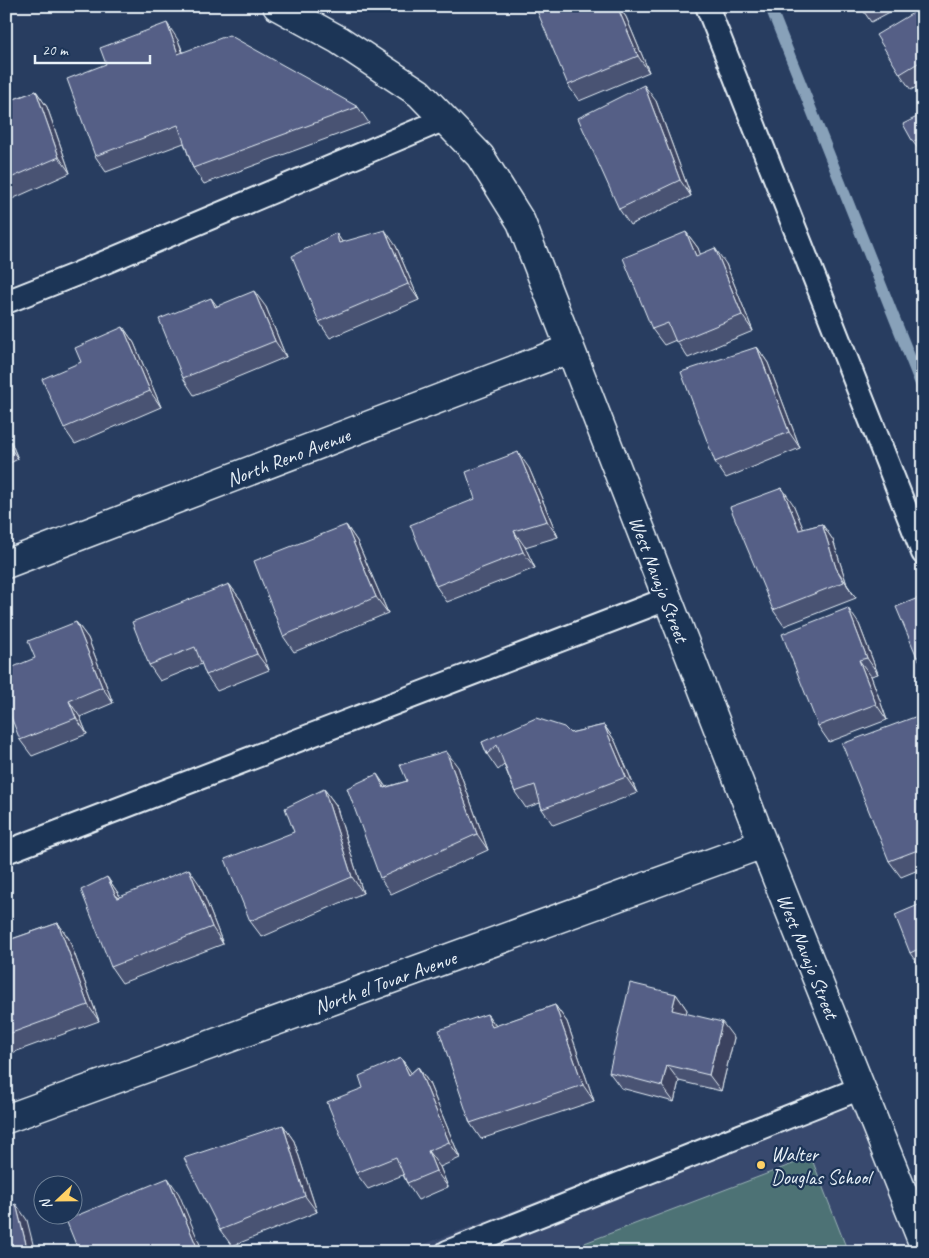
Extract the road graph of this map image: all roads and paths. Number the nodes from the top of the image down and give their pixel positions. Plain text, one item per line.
1 (277, 6) edge
2 (707, 6) edge
3 (445, 119) junction
4 (6, 302) edge
5 (569, 349) junction
6 (923, 553) edge
7 (6, 564) edge
8 (667, 599) junction
9 (763, 844) junction
10 (6, 852) edge
11 (861, 1088) junction
12 (6, 1119) edge
13 (923, 1243) edge
14 (447, 1252) edge

1 - 3 street, West Navajo Street
2 - 6 lane
3 - 4 lane
3 - 5 street, West Navajo Street
5 - 7 street, North Reno Avenue
5 - 8 street, West Navajo Street
8 - 9 street, West Navajo Street
8 - 10 lane
9 - 11 street, West Navajo Street
9 - 12 street, North el Tovar Avenue
11 - 13 street, West Navajo Street
11 - 14 lane

